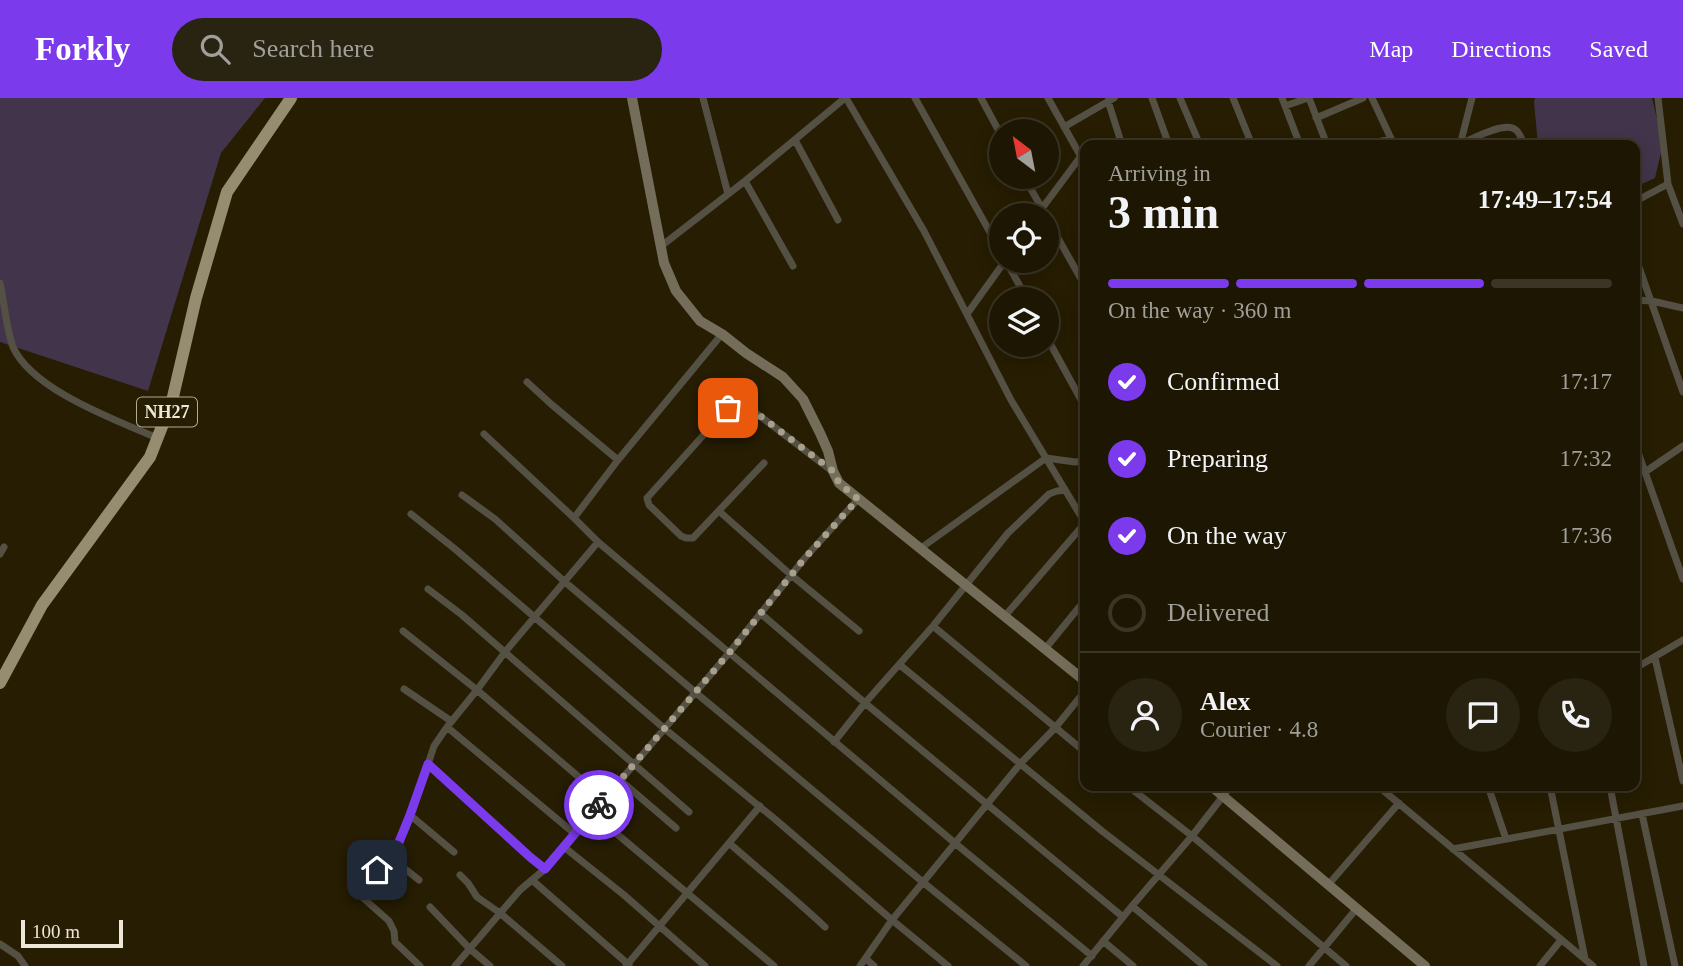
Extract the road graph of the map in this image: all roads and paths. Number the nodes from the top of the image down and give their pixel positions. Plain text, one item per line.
1 (291, 98) edge
2 (298, 98) edge
3 (632, 98) edge
4 (703, 98) edge
5 (846, 98) edge
6 (915, 98) edge
7 (981, 98) edge
8 (1048, 98) edge
9 (1152, 98) edge
10 (1180, 98) edge
11 (1233, 98) edge
12 (1282, 98) edge
13 (1308, 98) edge
14 (1363, 98) edge
15 (1373, 98) edge
16 (1472, 98) edge
17 (1658, 98) edge
18 (1111, 100) edge
19 (1285, 106) junction
20 (278, 117) junction
21 (1316, 118) junction
22 (992, 119) edge
23 (1064, 127) junction
24 (795, 140) junction
25 (1121, 140) edge
26 (1167, 140) edge
27 (1198, 140) edge
28 (1250, 140) edge
29 (1296, 140) edge
30 (1325, 140) edge
31 (1391, 140) edge
32 (1461, 140) edge
33 (1471, 140) edge
34 (1522, 140) edge
35 (1080, 155) edge
36 (1080, 164) edge
37 (746, 181) junction
38 (1668, 184) junction
39 (728, 194) junction
40 (1640, 199) edge
41 (1051, 203) edge
42 (838, 220) dead end
43 (1683, 224) edge
44 (989, 231) edge
45 (1059, 241) edge
46 (660, 247) junction
47 (793, 265) dead end
48 (1640, 270) edge
49 (997, 273) edge
50 (1080, 277) edge
51 (0, 284) edge
52 (1640, 300) edge
53 (1651, 301) junction
54 (1683, 308) edge
55 (967, 314) junction
56 (722, 334) junction
57 (1058, 357) edge
58 (527, 382) dead end
59 (1683, 392) edge
60 (1080, 398) edge
61 (484, 435) dead end
62 (157, 438) junction
63 (1683, 446) edge
64 (1046, 458) junction
65 (1640, 458) edge
66 (618, 460) junction
67 (1080, 462) edge
68 (764, 463) dead end
69 (833, 471) junction
70 (1645, 472) junction
71 (1065, 490) junction
72 (462, 495) dead end
73 (858, 499) junction
74 (719, 512) junction
75 (411, 514) dead end
76 (1080, 515) edge
77 (574, 518) junction
78 (1080, 529) edge
79 (598, 542) junction
80 (921, 548) junction
81 (791, 575) junction
82 (1683, 579) edge
83 (565, 582) junction
84 (965, 586) junction
85 (428, 589) dead end
86 (1080, 606) edge
87 (760, 613) junction
88 (535, 617) junction
89 (1004, 617) junction
90 (933, 626) junction
91 (403, 631) dead end
92 (859, 631) dead end
93 (1683, 640) edge
94 (1045, 649) junction
95 (505, 652) junction
96 (729, 653) junction
97 (1655, 658) junction
98 (900, 665) junction
99 (1640, 666) edge
100 (1080, 677) edge
101 (0, 683) edge
102 (404, 689) dead end
103 (477, 690) junction
104 (695, 692) junction
105 (1080, 697) edge
106 (865, 704) junction
107 (449, 724) junction
108 (1055, 728) junction
109 (665, 729) junction
110 (834, 742) junction
111 (1080, 748) edge
112 (428, 764) junction
113 (634, 764) junction
114 (1020, 764) junction
115 (620, 780) junction
116 (1683, 781) edge
117 (1134, 791) edge
118 (1217, 791) edge
119 (1227, 791) edge
120 (1384, 791) edge
121 (1490, 791) edge
122 (1551, 791) edge
123 (1611, 791) edge
124 (1223, 796) junction
125 (601, 802) junction
126 (1399, 803) junction
127 (987, 804) junction
128 (760, 806) junction
129 (1683, 806) edge
130 (689, 812) dead end
131 (592, 813) junction
132 (1643, 814) junction
133 (410, 815) junction
134 (1616, 818) junction
135 (676, 828) dead end
136 (1558, 829) junction
137 (575, 834) junction
138 (1192, 836) junction
139 (1506, 839) junction
140 (729, 843) junction
141 (956, 844) junction
142 (564, 847) junction
143 (1453, 849) junction
144 (454, 852) dead end
145 (390, 857) junction
146 (545, 869) junction
147 (460, 875) dead end
148 (1159, 875) junction
149 (419, 880) dead end
150 (532, 880) junction
151 (923, 883) junction
152 (1328, 884) junction
153 (686, 893) junction
154 (1132, 906) junction
155 (430, 907) dead end
156 (1356, 908) junction
157 (500, 913) junction
158 (1123, 917) junction
159 (892, 920) junction
160 (659, 926) junction
161 (825, 927) dead end
162 (1562, 940) junction
163 (1104, 941) junction
164 (0, 944) edge
165 (1324, 948) junction
166 (470, 949) junction
167 (1092, 956) junction
168 (1585, 959) junction
169 (863, 963) edge
170 (628, 965) edge
171 (25, 966) edge
172 (421, 966) edge
173 (455, 966) edge
174 (490, 966) edge
175 (562, 966) edge
176 (705, 966) edge
177 (774, 966) edge
178 (874, 966) edge
179 (948, 966) edge
180 (1026, 966) edge
181 (1083, 966) edge
182 (1133, 966) edge
183 (1204, 966) edge
184 (1277, 966) edge
185 (1309, 966) edge
186 (1346, 966) edge
187 (1425, 966) edge
188 (1540, 966) edge
189 (1593, 966) edge
190 (1644, 966) edge
191 (1675, 966) edge

1 - 20 highway, NH27
2 - 20 highway, NH27
3 - 46 main road
4 - 39 street
5 - 24 street
5 - 55 street
6 - 44 street
7 - 22 street
8 - 23 street
9 - 26 street
10 - 27 street
11 - 28 street
12 - 19 street
13 - 19 street
13 - 21 street
14 - 21 street
15 - 31 street
16 - 32 street
17 - 38 street
18 - 23 street
18 - 25 street
19 - 29 street
20 - 62 highway, NH27
21 - 30 street
23 - 35 street
24 - 37 street
24 - 42 street
33 - 34 street
36 - 41 street
37 - 39 street
37 - 47 street
38 - 40 street
38 - 43 street
39 - 46 street
45 - 50 street
46 - 56 main road
48 - 53 street
49 - 55 street
51 - 62 street
52 - 53 street
53 - 54 street
53 - 59 street
55 - 64 street
56 - 66 street
56 - 69 main road
57 - 60 street
58 - 66 street
61 - 77 street
62 - 101 highway, NH27
63 - 70 street
64 - 67 street
64 - 71 street
64 - 80 street
65 - 70 street
66 - 77 street
68 - 74 street
69 - 73 main road
69 - 74 street
70 - 82 street
71 - 76 street
71 - 84 street
72 - 83 street
73 - 80 main road
73 - 81 street
74 - 81 street
75 - 88 street
77 - 79 street
78 - 89 street
79 - 83 street
79 - 96 street
80 - 84 main road
81 - 87 street
81 - 92 street
83 - 88 street
83 - 104 street
84 - 89 main road
84 - 90 street
85 - 95 street
86 - 94 street
87 - 96 street
87 - 106 street
88 - 95 street
88 - 109 street
89 - 94 main road
90 - 98 street
90 - 108 street
91 - 103 street
93 - 97 street
94 - 100 main road
95 - 103 street
95 - 113 street
96 - 104 street
96 - 110 street
97 - 99 street
97 - 116 street
98 - 106 street
98 - 114 street
102 - 107 street
103 - 107 street
103 - 125 street
104 - 109 street
104 - 151 street
105 - 108 street
106 - 110 street
106 - 127 street
107 - 112 street
107 - 137 street
108 - 111 street
108 - 114 street
109 - 113 street
109 - 128 street
110 - 141 street
112 - 133 street
112 - 146 street
113 - 115 street
113 - 130 street
114 - 127 street
114 - 148 street
115 - 125 street
115 - 135 street
117 - 138 street
118 - 124 main road
119 - 124 street
120 - 126 street
121 - 139 street
122 - 136 street
123 - 134 street
124 - 138 street
124 - 152 main road
125 - 131 street
126 - 143 street
126 - 152 street
127 - 141 street
127 - 158 street
128 - 140 street
128 - 159 street
129 - 132 street
131 - 137 street
131 - 153 street
132 - 134 street
132 - 191 street
133 - 144 street
133 - 145 street
134 - 136 street
134 - 190 street
136 - 139 street
136 - 168 street
137 - 142 street
138 - 148 street
138 - 165 street
139 - 143 street
140 - 153 street
140 - 161 street
141 - 151 street
141 - 167 street
142 - 146 street
142 - 160 street
143 - 162 street
145 - 149 street
145 - 172 street
146 - 150 street
147 - 157 street
148 - 154 street
148 - 184 street
150 - 157 street
150 - 170 street
151 - 159 street
151 - 180 street
152 - 156 main road
153 - 160 street
153 - 177 street
154 - 158 street
154 - 183 street
155 - 166 street
156 - 165 street
156 - 187 main road
157 - 166 street
157 - 175 street
158 - 163 street
159 - 169 street
159 - 179 street
160 - 170 street
160 - 176 street
162 - 168 street
162 - 188 street
163 - 167 street
163 - 182 street
164 - 171 street
165 - 185 street
165 - 186 street
166 - 173 street
166 - 174 street
167 - 181 street
168 - 189 street
169 - 178 street

